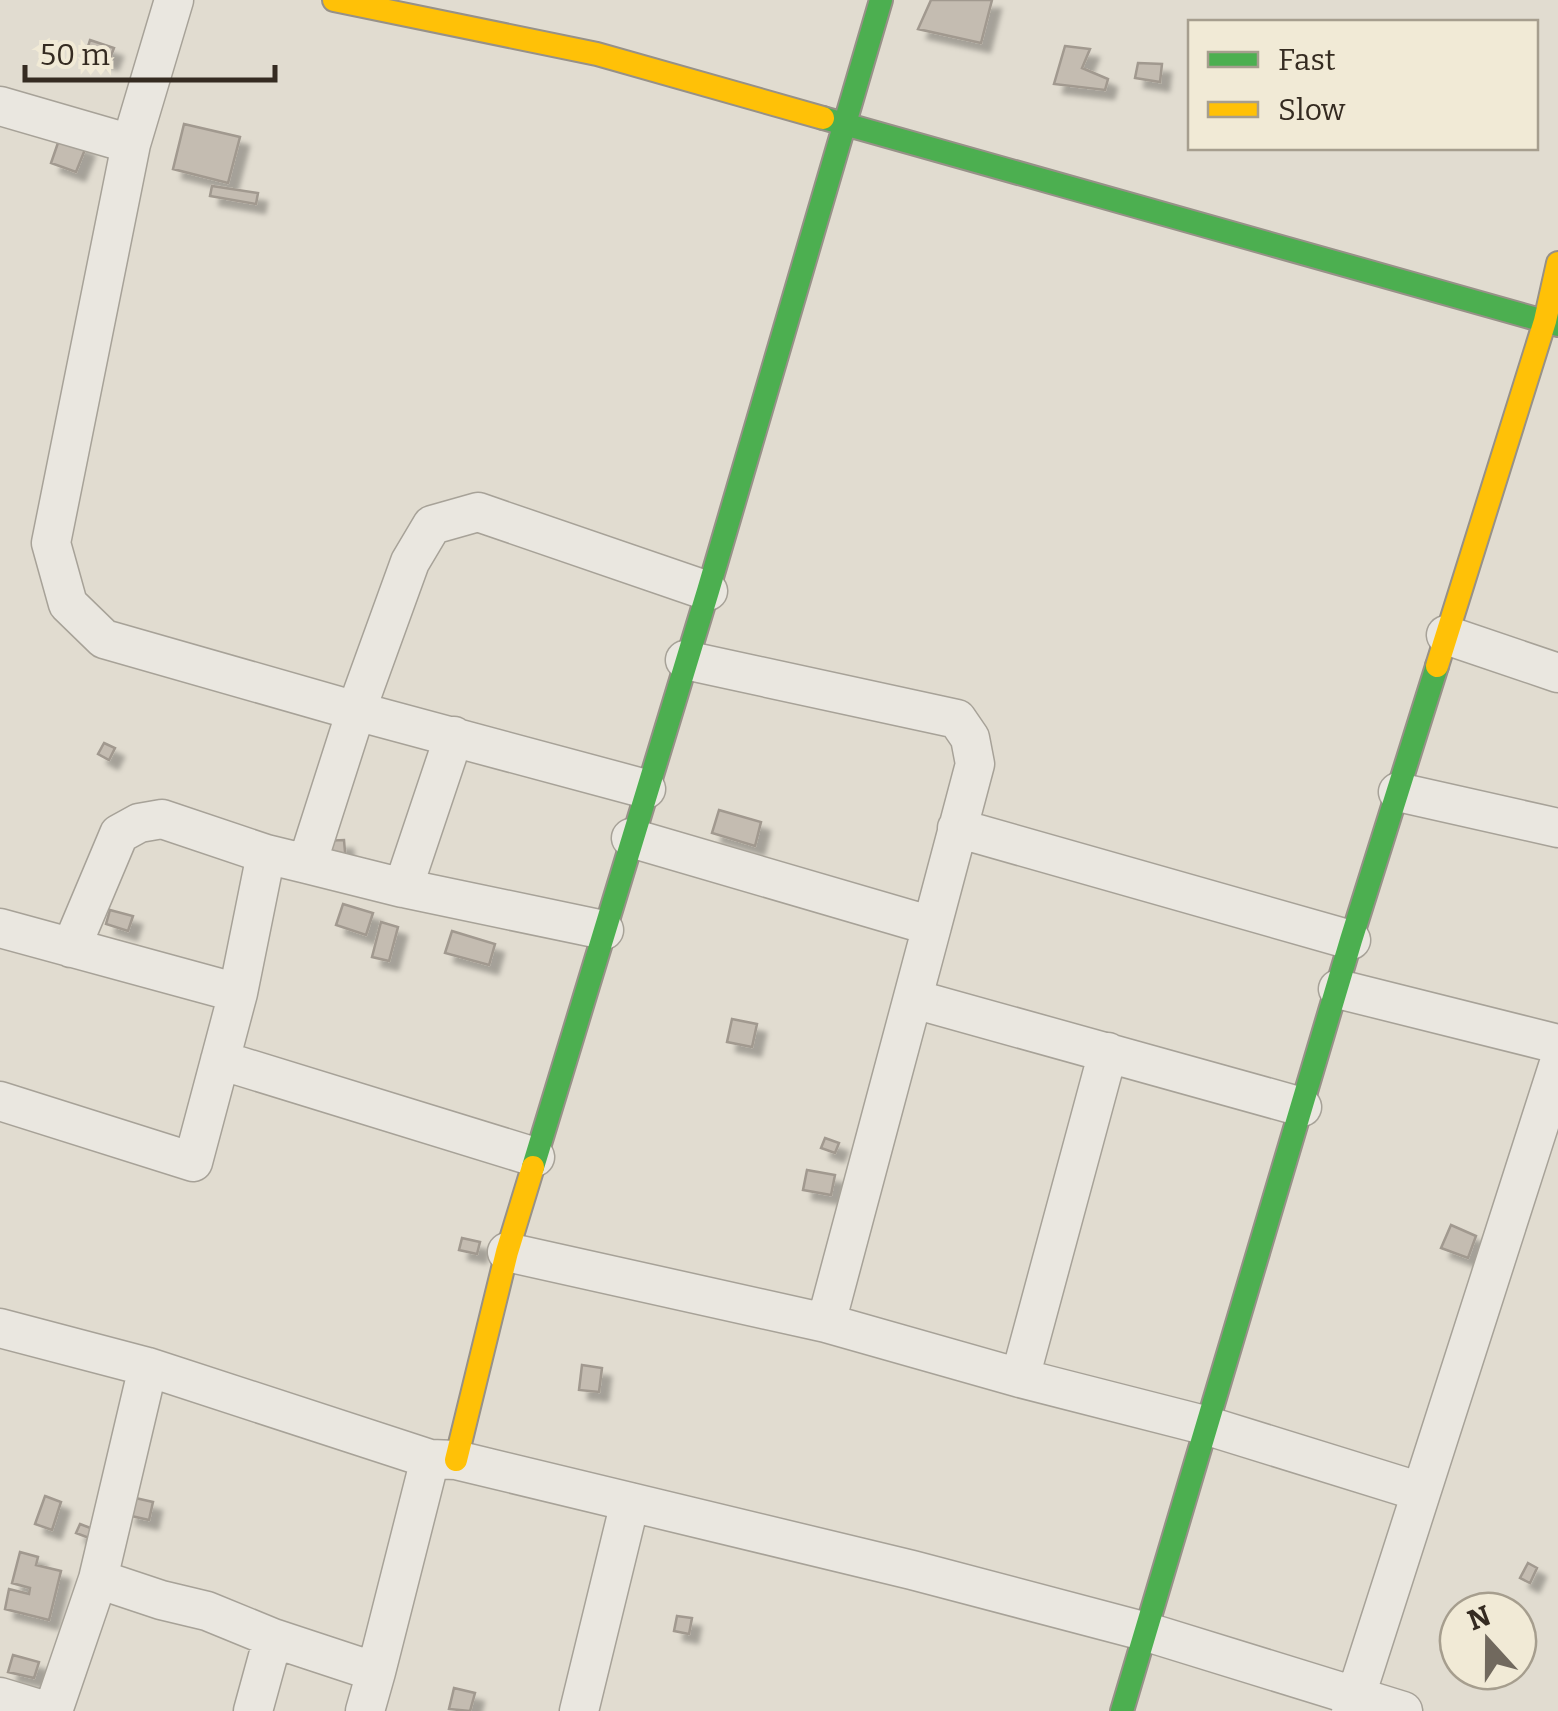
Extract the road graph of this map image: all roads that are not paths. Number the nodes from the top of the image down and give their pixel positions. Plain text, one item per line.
1 (174, 0) edge
2 (334, 0) edge
3 (880, 0) edge
4 (0, 106) edge
5 (846, 124) junction
6 (132, 144) junction
7 (1558, 263) edge
8 (1552, 323) edge
9 (708, 590) junction
10 (1446, 635) junction
11 (685, 660) junction
12 (1558, 673) edge
13 (356, 711) junction
14 (454, 736) junction
15 (646, 788) junction
16 (1398, 792) junction
17 (957, 828) junction
18 (1558, 828) edge
19 (631, 838) junction
20 (266, 854) junction
21 (307, 864) junction
22 (403, 888) junction
23 (932, 926) junction
24 (0, 928) edge
25 (604, 930) junction
26 (1350, 940) junction
27 (71, 948) junction
28 (1338, 989) junction
29 (238, 992) junction
30 (914, 999) junction
31 (1558, 1044) edge
32 (1108, 1052) junction
33 (220, 1060) junction
34 (1558, 1066) edge
35 (0, 1101) edge
36 (1302, 1107) junction
37 (535, 1158) junction
38 (506, 1252) junction
39 (826, 1323) junction
40 (1, 1330) edge
41 (148, 1367) junction
42 (1020, 1378) junction
43 (1208, 1426) junction
44 (443, 1460) junction
45 (1421, 1492) junction
46 (630, 1502) junction
47 (98, 1579) junction
48 (1148, 1632) junction
49 (273, 1638) junction
50 (376, 1672) junction
51 (0, 1697) edge
52 (1354, 1704) edge
53 (50, 1711) edge
54 (253, 1711) edge
55 (365, 1711) edge
56 (580, 1711) edge
57 (1122, 1711) edge
58 (1403, 1711) edge

1 - 6 street
2 - 5 street
3 - 5 street
4 - 6 street
5 - 8 street
5 - 9 street
6 - 13 street
7 - 8 street
8 - 10 street
9 - 11 street
9 - 13 street
10 - 12 street
10 - 16 street
11 - 15 street
11 - 17 street
13 - 14 street
13 - 21 street
14 - 15 street
14 - 22 street
15 - 19 street
16 - 18 street
16 - 26 street
17 - 23 street
17 - 26 street
19 - 23 street
19 - 25 street
20 - 21 street
20 - 27 street
20 - 29 street
21 - 22 street
22 - 25 street
23 - 30 street
24 - 27 street
25 - 37 street
26 - 28 street
27 - 29 street
28 - 31 street
28 - 36 street
29 - 33 street
30 - 32 street
30 - 39 street
32 - 36 street
32 - 42 street
33 - 35 street
33 - 37 street
34 - 45 street
36 - 43 street
37 - 38 street
38 - 39 street
38 - 44 street
39 - 42 street
40 - 41 street
41 - 44 street
41 - 47 street
42 - 43 street
43 - 45 street
43 - 48 street
44 - 46 street
44 - 50 street
45 - 52 street
46 - 48 street
46 - 56 street
47 - 49 street
47 - 53 street
48 - 52 street
48 - 57 street
49 - 50 street
49 - 54 street
50 - 55 street
51 - 53 street
52 - 58 street

